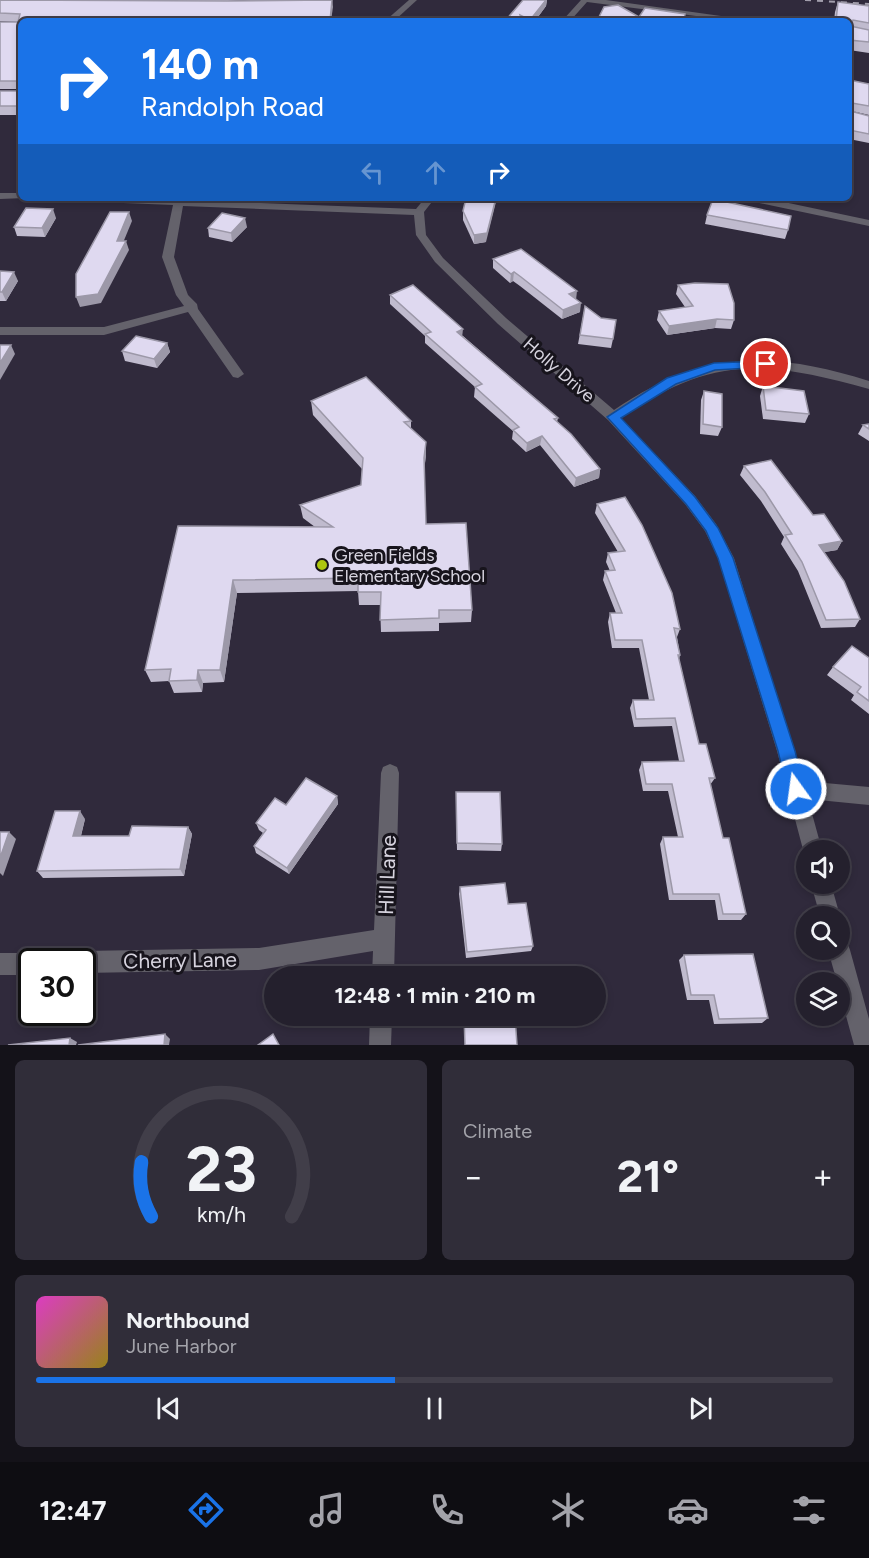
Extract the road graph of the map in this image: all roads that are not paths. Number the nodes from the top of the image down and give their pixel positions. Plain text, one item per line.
1 (413, 0) edge
2 (587, 0) edge
3 (392, 18) edge
4 (569, 18) edge
5 (729, 18) edge
6 (0, 196) edge
7 (18, 196) edge
8 (181, 201) edge
9 (201, 201) edge
10 (428, 201) edge
11 (764, 201) edge
12 (419, 212) junction
13 (869, 224) edge
14 (193, 307) junction
15 (0, 331) edge
16 (238, 374) dead end
17 (869, 385) edge
18 (613, 417) junction
19 (390, 773) dead end
20 (796, 789) junction
21 (869, 796) edge
22 (809, 840) edge
23 (384, 939) junction
24 (842, 960) edge
25 (96, 962) edge
26 (18, 963) edge
27 (0, 964) edge
28 (383, 966) edge
29 (381, 1026) edge
30 (380, 1045) edge
31 (865, 1045) edge

1 - 3 street
2 - 4 street
2 - 5 street
6 - 7 street
8 - 14 street
9 - 12 street
10 - 12 street
11 - 13 street
12 - 18 street, Holly Drive
14 - 15 street
14 - 16 street
17 - 18 street
18 - 20 street, Holly Drive
19 - 23 street, Hill Lane
20 - 21 street
20 - 22 street, Holly Drive
23 - 25 street, Cherry Lane
23 - 28 street, Hill Lane
24 - 31 street
26 - 27 street
29 - 30 street

